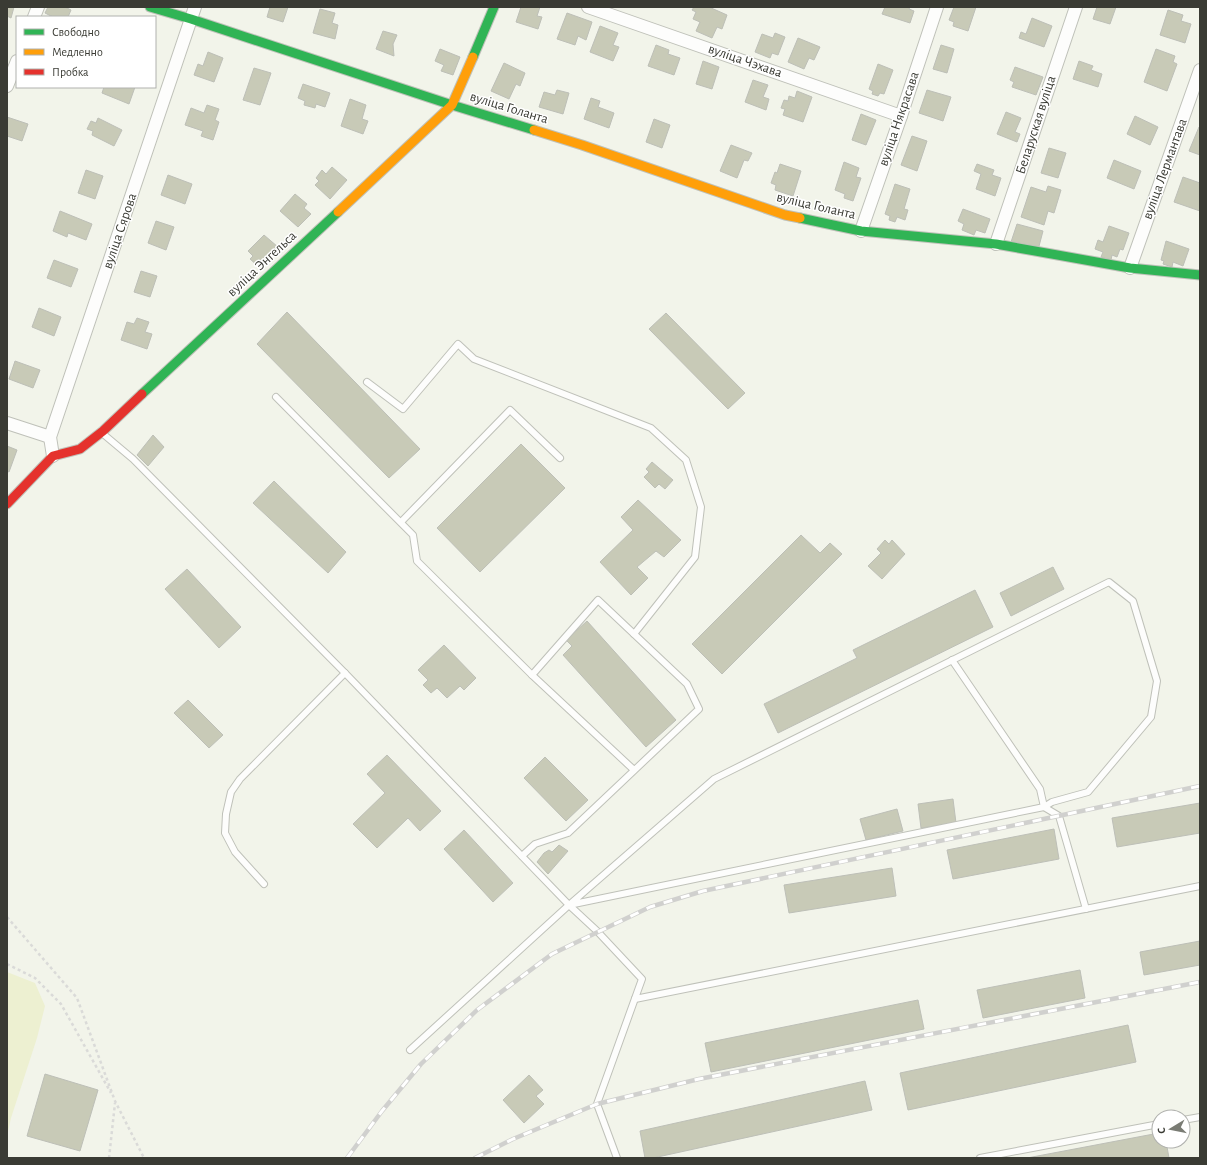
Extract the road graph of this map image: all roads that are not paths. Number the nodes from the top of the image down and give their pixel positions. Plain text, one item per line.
1 (150, 7) edge
2 (195, 7) edge
3 (494, 7) edge
4 (588, 7) edge
5 (937, 7) edge
6 (1076, 7) edge
7 (191, 19) junction
8 (16, 64) edge
9 (1200, 70) edge
10 (7, 86) edge
11 (452, 105) junction
12 (901, 116) junction
13 (861, 231) junction
14 (996, 244) junction
15 (1130, 268) junction
16 (1200, 275) edge
17 (367, 382) dead end
18 (276, 397) dead end
19 (7, 423) edge
20 (101, 432) junction
21 (50, 437) junction
22 (54, 456) junction
23 (560, 458) dead end
24 (7, 504) edge
25 (401, 522) junction
26 (634, 634) junction
27 (952, 660) junction
28 (345, 673) junction
29 (532, 675) junction
30 (634, 770) junction
31 (1044, 807) junction
32 (522, 856) junction
33 (264, 884) dead end
34 (1200, 886) edge
35 (569, 905) junction
36 (1086, 909) junction
37 (635, 999) junction
38 (410, 1050) dead end
39 (1151, 1126) edge
40 (617, 1158) edge
41 (980, 1158) edge

1 - 7 street, вуліца Голанта
2 - 7 street, вуліца Сярова
3 - 11 street, вуліца Энгельса
4 - 12 street, вуліца Чэхава
5 - 12 street, вуліца Някрасава
6 - 14 street, Беларуская вуліца
7 - 11 street, вуліца Голанта
7 - 21 street, вуліца Сярова
8 - 10 street
9 - 15 street, вуліца Лермантава
11 - 13 street, вуліца Голанта
11 - 20 street, вуліца Энгельса
12 - 13 street, вуліца Някрасава
13 - 14 street, вуліца Голанта
14 - 15 street, вуліца Голанта
15 - 16 street, вуліца Голанта
17 - 26 lane
18 - 25 lane
19 - 21 street
20 - 22 street, вуліца Энгельса
20 - 28 lane
21 - 22 street
22 - 24 street
23 - 25 lane
25 - 29 lane
26 - 29 lane
26 - 30 lane
27 - 31 lane
27 - 31 lane
27 - 35 lane
28 - 32 lane
28 - 33 lane
29 - 30 lane
30 - 32 lane
31 - 35 lane
31 - 36 lane
32 - 35 lane
34 - 36 lane
35 - 37 lane
35 - 38 lane
36 - 37 lane
37 - 40 lane
39 - 41 lane

